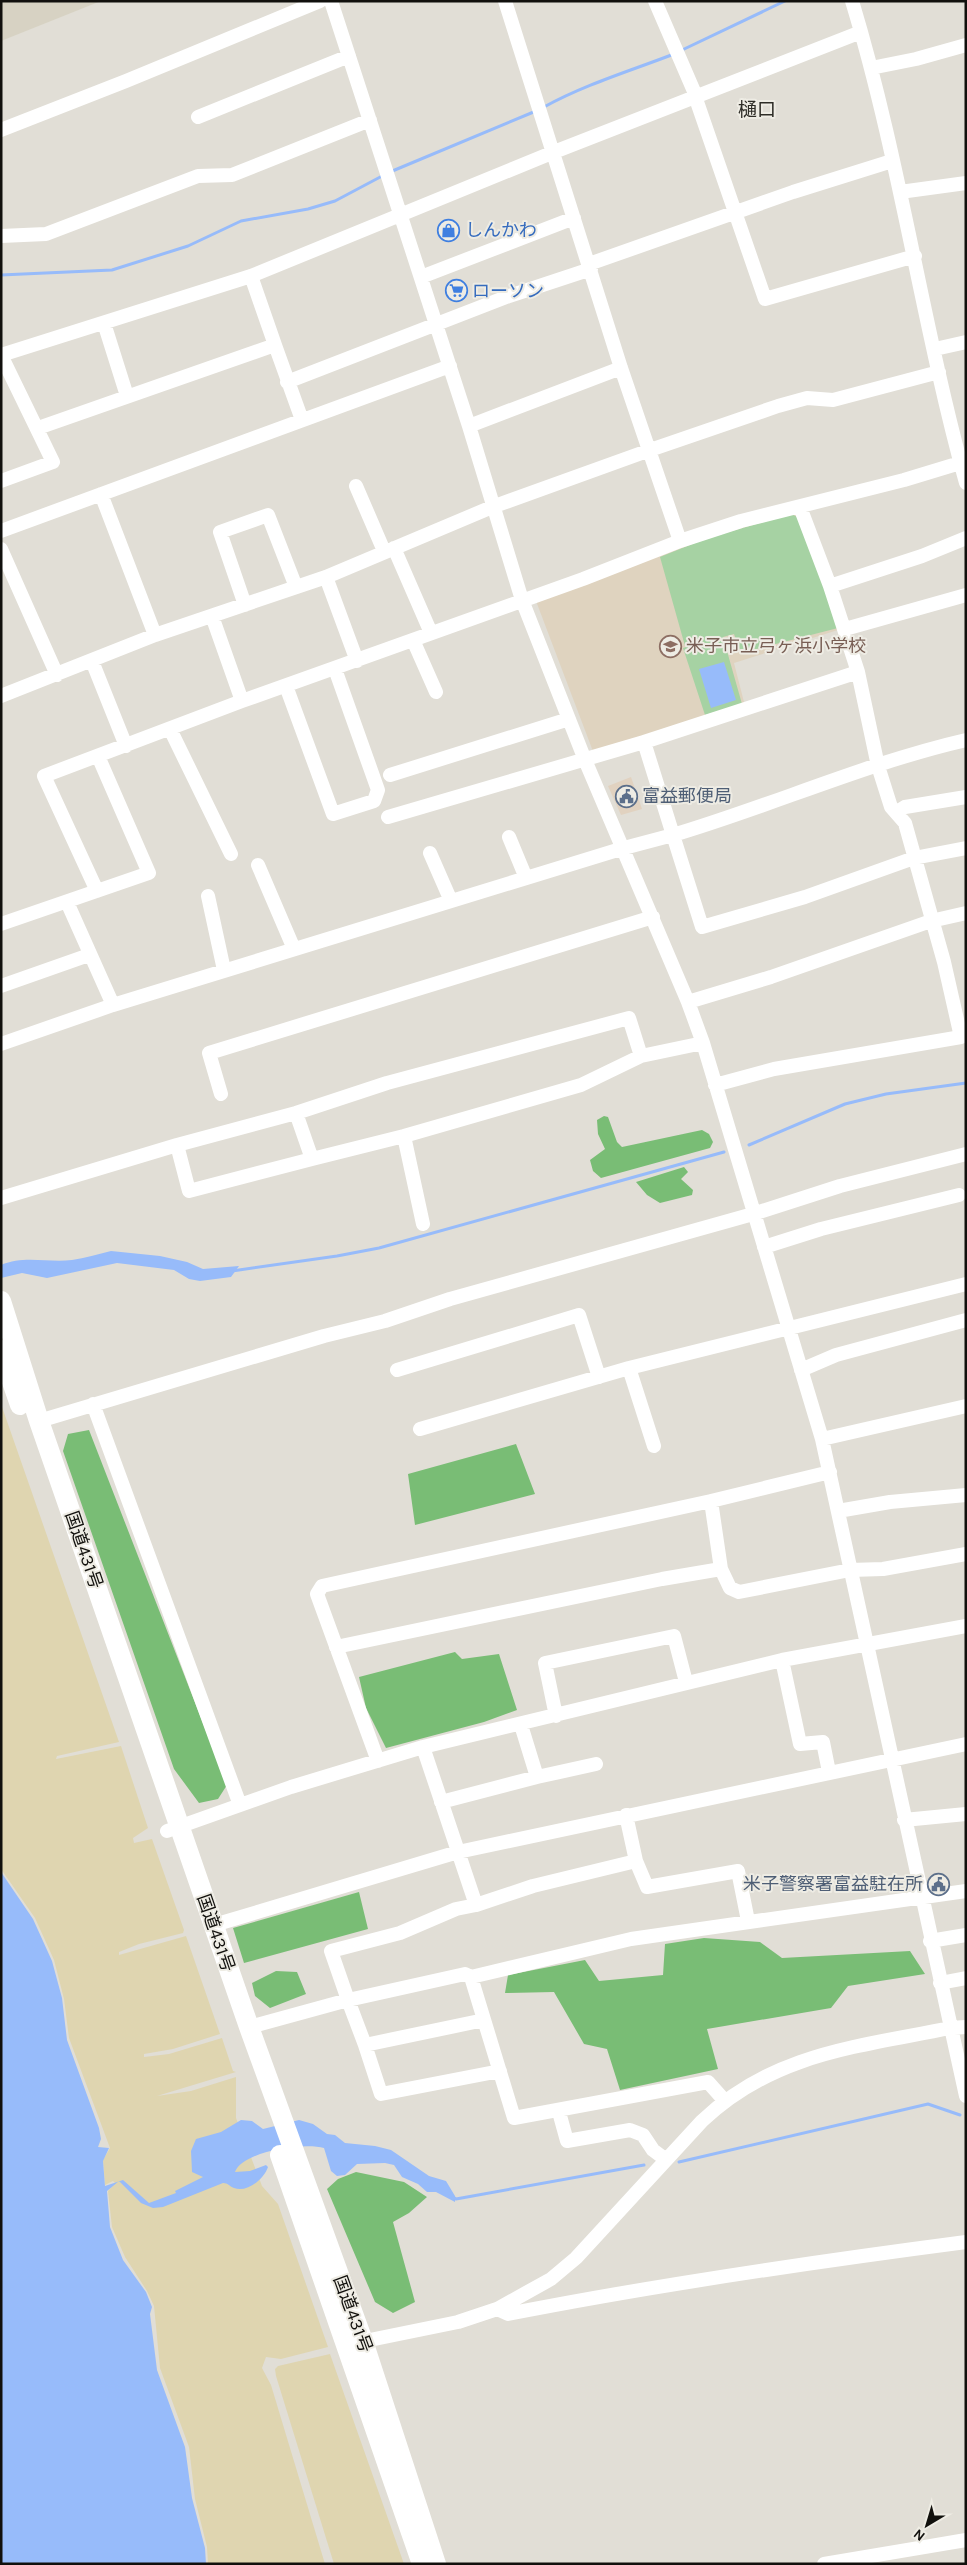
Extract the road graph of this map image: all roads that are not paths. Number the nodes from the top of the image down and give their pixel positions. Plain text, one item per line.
1 (320, 1) edge
2 (332, 1) edge
3 (505, 1) edge
4 (656, 1) edge
5 (852, 1) edge
6 (861, 32) junction
7 (966, 45) edge
8 (349, 56) junction
9 (871, 68) junction
10 (696, 96) junction
11 (198, 117) dead end
12 (370, 120) junction
13 (1, 130) edge
14 (554, 152) junction
15 (892, 161) junction
16 (966, 183) edge
17 (900, 192) junction
18 (735, 213) junction
19 (401, 216) junction
20 (574, 218) junction
21 (1, 236) edge
22 (915, 256) junction
23 (590, 267) junction
24 (251, 276) junction
25 (421, 278) junction
26 (104, 323) junction
27 (436, 324) junction
28 (966, 342) edge
29 (275, 346) junction
30 (935, 349) junction
31 (1, 355) edge
32 (450, 366) junction
33 (621, 368) junction
34 (939, 372) junction
35 (287, 382) junction
36 (128, 396) junction
37 (302, 420) junction
38 (469, 426) junction
39 (38, 428) junction
40 (961, 446) edge
41 (650, 450) junction
42 (960, 463) junction
43 (1, 481) edge
44 (966, 483) edge
45 (356, 486) dead end
46 (102, 494) junction
47 (492, 507) junction
48 (800, 507) junction
49 (1, 532) edge
50 (966, 538) edge
51 (680, 541) junction
52 (1, 549) edge
53 (389, 550) junction
54 (326, 577) junction
55 (830, 586) junction
56 (296, 587) junction
57 (966, 595) edge
58 (522, 600) junction
59 (245, 605) junction
60 (212, 616) junction
61 (845, 629) junction
62 (431, 633) junction
63 (155, 635) junction
64 (413, 640) junction
65 (92, 660) junction
66 (357, 661) junction
67 (335, 670) junction
68 (858, 672) junction
69 (57, 675) junction
70 (286, 686) junction
71 (436, 692) dead end
72 (1, 696) edge
73 (242, 702) junction
74 (568, 720) junction
75 (170, 729) junction
76 (966, 740) edge
77 (644, 742) junction
78 (126, 746) junction
79 (98, 756) junction
80 (585, 760) junction
81 (878, 766) junction
82 (390, 775) dead end
83 (966, 797) edge
84 (897, 812) junction
85 (388, 816) dead end
86 (673, 835) junction
87 (509, 837) dead end
88 (624, 848) junction
89 (966, 848) edge
90 (231, 854) dead end
91 (430, 854) dead end
92 (914, 858) junction
93 (258, 864) dead end
94 (526, 878) junction
95 (97, 891) junction
96 (208, 896) dead end
97 (451, 901) junction
98 (67, 902) junction
99 (966, 913) edge
100 (653, 918) junction
101 (931, 921) junction
102 (1, 924) edge
103 (294, 949) junction
104 (89, 955) junction
105 (224, 970) junction
106 (1, 986) edge
107 (688, 1002) junction
108 (113, 1005) junction
109 (963, 1036) edge
110 (703, 1043) junction
111 (1, 1044) edge
112 (641, 1056) junction
113 (715, 1085) junction
114 (221, 1094) dead end
115 (296, 1113) junction
116 (404, 1136) junction
117 (177, 1146) junction
118 (966, 1154) edge
119 (312, 1159) junction
120 (959, 1195) dead end
121 (1, 1198) edge
122 (753, 1214) junction
123 (423, 1224) dead end
124 (764, 1247) junction
125 (966, 1284) edge
126 (1, 1301) edge
127 (966, 1320) edge
128 (789, 1329) junction
129 (1, 1350) edge
130 (629, 1368) junction
131 (398, 1370) dead end
132 (801, 1370) junction
133 (599, 1377) junction
134 (93, 1404) junction
135 (966, 1406) edge
136 (39, 1421) junction
137 (420, 1429) dead end
138 (822, 1440) junction
139 (654, 1446) dead end
140 (830, 1472) junction
141 (966, 1495) edge
142 (711, 1501) junction
143 (838, 1511) junction
144 (966, 1554) edge
145 (721, 1569) junction
146 (850, 1570) junction
147 (966, 1626) edge
148 (866, 1643) junction
149 (336, 1646) junction
150 (782, 1660) junction
151 (686, 1682) junction
152 (556, 1716) junction
153 (521, 1725) junction
154 (966, 1744) edge
155 (423, 1747) junction
156 (891, 1758) junction
157 (378, 1761) junction
158 (596, 1764) dead end
159 (829, 1772) junction
160 (537, 1777) junction
161 (441, 1802) junction
162 (240, 1805) junction
163 (966, 1814) edge
164 (626, 1815) junction
165 (904, 1820) junction
166 (173, 1829) junction
167 (458, 1852) junction
168 (636, 1861) junction
169 (966, 1891) edge
170 (921, 1899) junction
171 (476, 1905) junction
172 (748, 1921) junction
173 (214, 1925) junction
174 (966, 1935) edge
175 (930, 1941) junction
176 (471, 1977) junction
177 (966, 1978) edge
178 (940, 1983) junction
179 (348, 2000) junction
180 (484, 2020) junction
181 (249, 2027) junction
182 (966, 2027) edge
183 (950, 2028) junction
184 (365, 2044) junction
185 (500, 2071) junction
186 (966, 2096) edge
187 (724, 2100) junction
188 (558, 2112) junction
189 (276, 2124) junction
190 (665, 2159) junction
191 (966, 2242) edge
192 (497, 2309) junction
193 (355, 2343) junction
194 (966, 2540) edge
195 (422, 2564) edge
196 (436, 2564) edge
197 (824, 2564) edge

1 - 13 street
2 - 8 street
3 - 14 street
4 - 10 street
5 - 6 street
6 - 9 street
6 - 10 street
7 - 9 street
8 - 11 street
8 - 12 street
9 - 15 street
10 - 14 street
10 - 18 street
12 - 19 street
12 - 21 street
14 - 19 street
14 - 20 street
15 - 17 street
15 - 18 street
16 - 17 street
17 - 22 street
18 - 22 street
18 - 23 street
19 - 24 street
19 - 25 street
20 - 23 street
20 - 25 street
22 - 30 street
23 - 27 street
23 - 33 street
24 - 26 street
24 - 29 street
25 - 27 street
26 - 31 street
26 - 36 street
27 - 32 street
27 - 35 street
28 - 30 street
29 - 35 street
29 - 36 street
30 - 34 street
31 - 39 street
32 - 37 street
32 - 38 street
33 - 38 street
33 - 41 street
34 - 40 street
34 - 41 street
35 - 37 street
36 - 39 street
37 - 46 street
38 - 47 street
39 - 43 street
40 - 42 street
41 - 47 street
41 - 51 street
42 - 44 street
42 - 48 street
45 - 53 street
46 - 49 street
46 - 63 street
47 - 53 street
47 - 58 street
48 - 51 street
48 - 55 street
50 - 55 street
51 - 58 street
52 - 69 street
53 - 54 street
53 - 62 street
54 - 56 street
54 - 66 street
55 - 61 street
56 - 59 street
56 - 59 street
57 - 61 street
58 - 62 street
58 - 74 street
59 - 60 street
60 - 63 street
60 - 73 street
61 - 68 street
62 - 64 street
63 - 65 street
64 - 66 street
64 - 71 street
65 - 69 street
65 - 78 street
66 - 67 street
67 - 70 street
67 - 70 street
68 - 77 street
68 - 81 street
69 - 72 street
70 - 73 street
73 - 75 street
74 - 80 street
74 - 82 street
75 - 78 street
75 - 90 street
76 - 81 street
77 - 80 street
77 - 86 street
78 - 79 street
79 - 95 street
79 - 95 street
80 - 85 street
80 - 88 street
81 - 84 street
81 - 86 street
83 - 84 street
84 - 92 street
86 - 88 street
86 - 92 street
87 - 94 street
88 - 94 street
88 - 100 street
89 - 92 street
91 - 97 street
92 - 101 street
93 - 103 street
94 - 97 street
95 - 98 street
96 - 105 street
97 - 103 street
98 - 102 street
98 - 104 street
99 - 101 street
100 - 107 street
100 - 114 street
101 - 107 street
101 - 109 street
103 - 105 street
104 - 106 street
104 - 108 street
105 - 108 street
107 - 110 street
108 - 111 street
109 - 113 street
110 - 112 street
110 - 113 street
112 - 115 street
112 - 116 street
113 - 122 street
115 - 117 street
115 - 119 street
116 - 119 street
116 - 123 street
117 - 119 street
117 - 121 street
118 - 122 street
120 - 124 street
122 - 124 street
122 - 134 street
124 - 128 street
125 - 128 street
126 - 136 highway, 国道431号
127 - 132 street
128 - 130 street
128 - 132 street
129 - 166 highway, 国道431号
130 - 133 street
130 - 139 street
131 - 133 street
132 - 138 street
133 - 137 street
134 - 136 street
134 - 162 street
135 - 138 street
136 - 166 highway, 国道431号
138 - 140 street
140 - 142 street
140 - 143 street
141 - 143 street
142 - 145 street
142 - 149 street
143 - 146 street
144 - 146 street
145 - 146 street
145 - 149 street
146 - 148 street
147 - 148 street
148 - 150 street
148 - 156 street
149 - 157 street
150 - 151 street
150 - 159 street
151 - 152 street
151 - 152 street
152 - 153 street
153 - 155 street
153 - 160 street
154 - 156 street
155 - 157 street
155 - 161 street
156 - 159 street
156 - 165 street
157 - 162 street
158 - 160 street
159 - 164 street
160 - 161 street
161 - 167 street
162 - 166 street
163 - 165 street
164 - 167 street
164 - 168 street
165 - 170 street
166 - 173 highway, 国道431号
166 - 189 highway, 国道431号
167 - 171 street
167 - 173 street
168 - 171 street
168 - 172 street
169 - 170 street
170 - 172 street
170 - 175 street
171 - 179 street
172 - 176 street
173 - 181 highway, 国道431号
174 - 175 street
175 - 178 street
176 - 179 street
176 - 180 street
177 - 178 street
178 - 183 street
179 - 181 street
179 - 184 street
180 - 184 street
180 - 185 street
181 - 189 highway, 国道431号
182 - 183 street
183 - 186 street
183 - 187 street
184 - 185 street
185 - 188 street
187 - 188 street
187 - 190 street
188 - 190 street
189 - 193 highway, 国道431号
190 - 192 street
191 - 192 street
192 - 193 street
193 - 195 highway, 国道431号
193 - 196 highway, 国道431号
194 - 197 street

